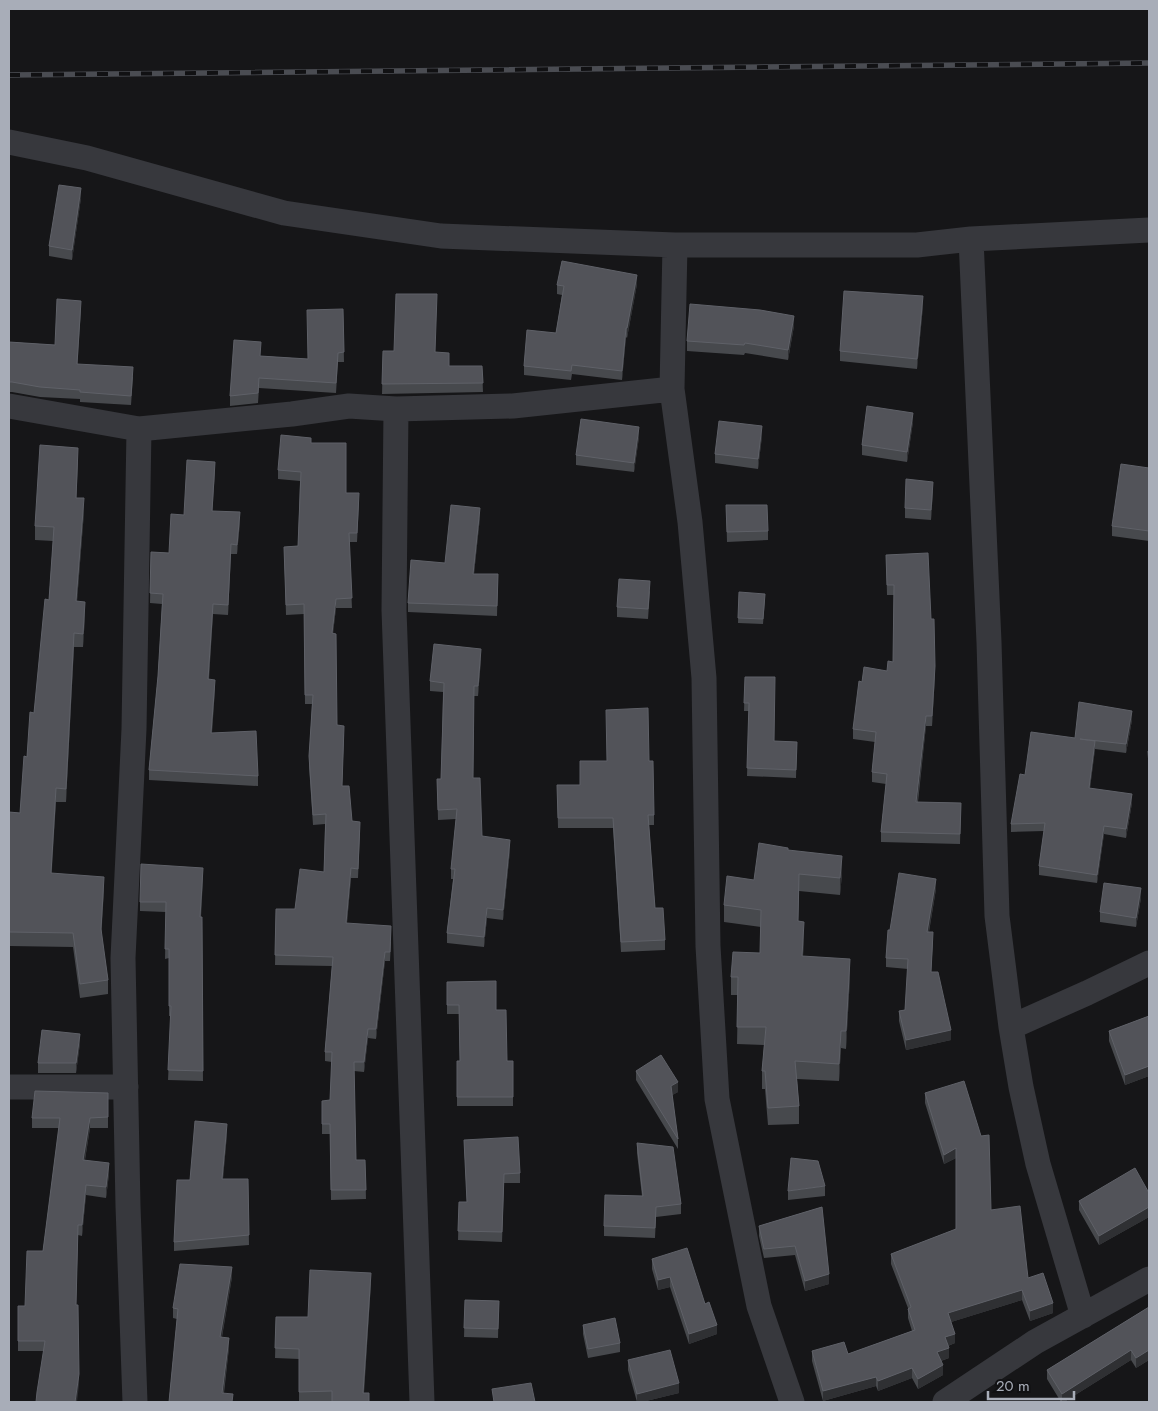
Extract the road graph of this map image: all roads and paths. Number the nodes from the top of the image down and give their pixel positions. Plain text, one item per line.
1 (9, 142) edge
2 (1149, 230) edge
3 (970, 240) junction
4 (675, 245) junction
5 (672, 389) junction
6 (9, 406) edge
7 (396, 409) junction
8 (139, 429) junction
9 (1149, 963) edge
10 (1011, 1027) junction
11 (9, 1087) edge
12 (126, 1087) junction
13 (1149, 1279) edge
14 (1083, 1316) junction
15 (135, 1402) edge
16 (422, 1402) edge
17 (792, 1402) edge
18 (945, 1402) edge

1 - 4 street
2 - 3 street
3 - 4 street
3 - 10 street
4 - 5 street
5 - 7 street
5 - 17 street
6 - 8 street
7 - 8 street
7 - 16 street
8 - 12 street
9 - 10 street
10 - 14 street
11 - 12 street
12 - 15 street
13 - 14 street
14 - 18 street

